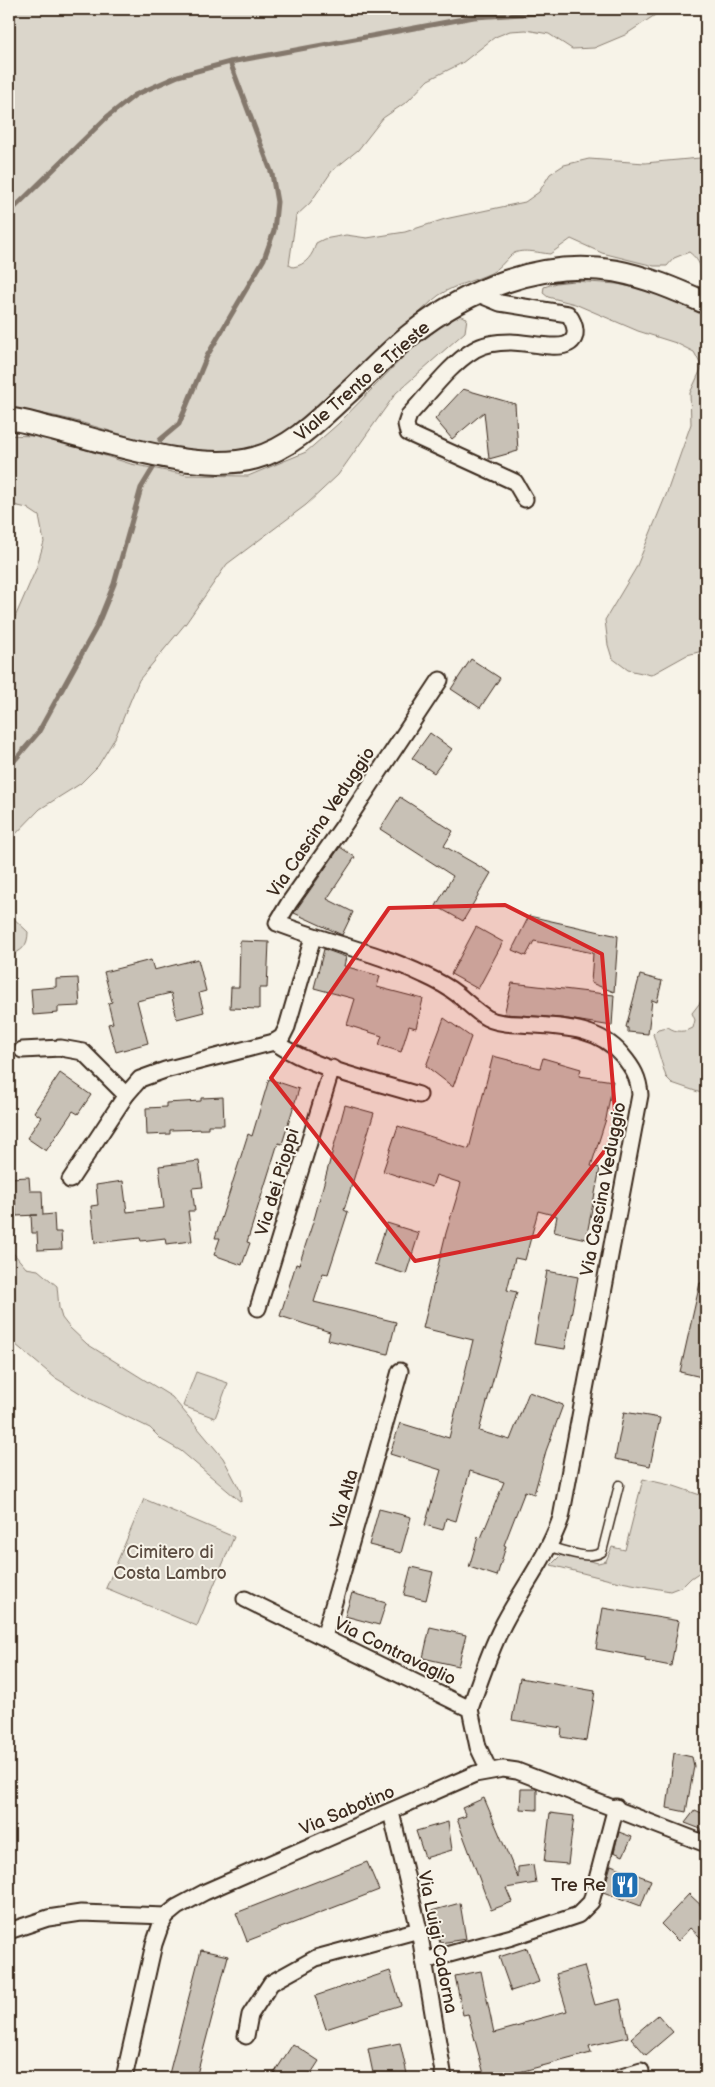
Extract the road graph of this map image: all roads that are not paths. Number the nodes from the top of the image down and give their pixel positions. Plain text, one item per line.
1 (476, 293) junction
2 (706, 303) edge
3 (9, 419) edge
4 (525, 499) dead end
5 (440, 680) dead end
6 (313, 937) junction
7 (274, 1042) junction
8 (22, 1050) dead end
9 (332, 1068) junction
10 (126, 1094) junction
11 (419, 1095) dead end
12 (70, 1180) dead end
13 (258, 1308) dead end
14 (400, 1371) dead end
15 (619, 1485) dead end
16 (549, 1547) junction
17 (245, 1598) dead end
18 (324, 1638) junction
19 (470, 1709) junction
20 (490, 1770) junction
21 (616, 1808) junction
22 (391, 1812) junction
23 (706, 1844) edge
24 (166, 1916) junction
25 (419, 1930) junction
26 (9, 1931) edge
27 (424, 1961) junction
28 (246, 2036) dead end
29 (640, 2071) dead end
30 (124, 2078) edge
31 (444, 2078) edge
32 (618, 2078) edge

1 - 2 main road, Viale Trento e Trieste
1 - 3 main road, Viale Trento e Trieste
1 - 4 street
5 - 6 street, Via Cascina Veduggio
6 - 7 street
6 - 16 street, Via Cascina Veduggio
7 - 9 street
7 - 10 street
8 - 10 street
9 - 11 street
9 - 13 street, Via dei Pioppi
10 - 12 street
14 - 18 street, Via Alta
15 - 16 lane
16 - 19 street, Via Cascina Veduggio
17 - 18 street, Via Contravaglio
18 - 19 street, Via Contravaglio
19 - 20 street
20 - 21 street, Via Sabotino
20 - 22 street, Via Sabotino
21 - 23 street, Via Sabotino
21 - 27 street
22 - 24 street, Via Sabotino
22 - 25 street, Via Luigi Cadorna
24 - 26 street
24 - 30 street
25 - 27 street, Via Luigi Cadorna
25 - 28 street
27 - 31 street, Via Luigi Cadorna
29 - 32 street

